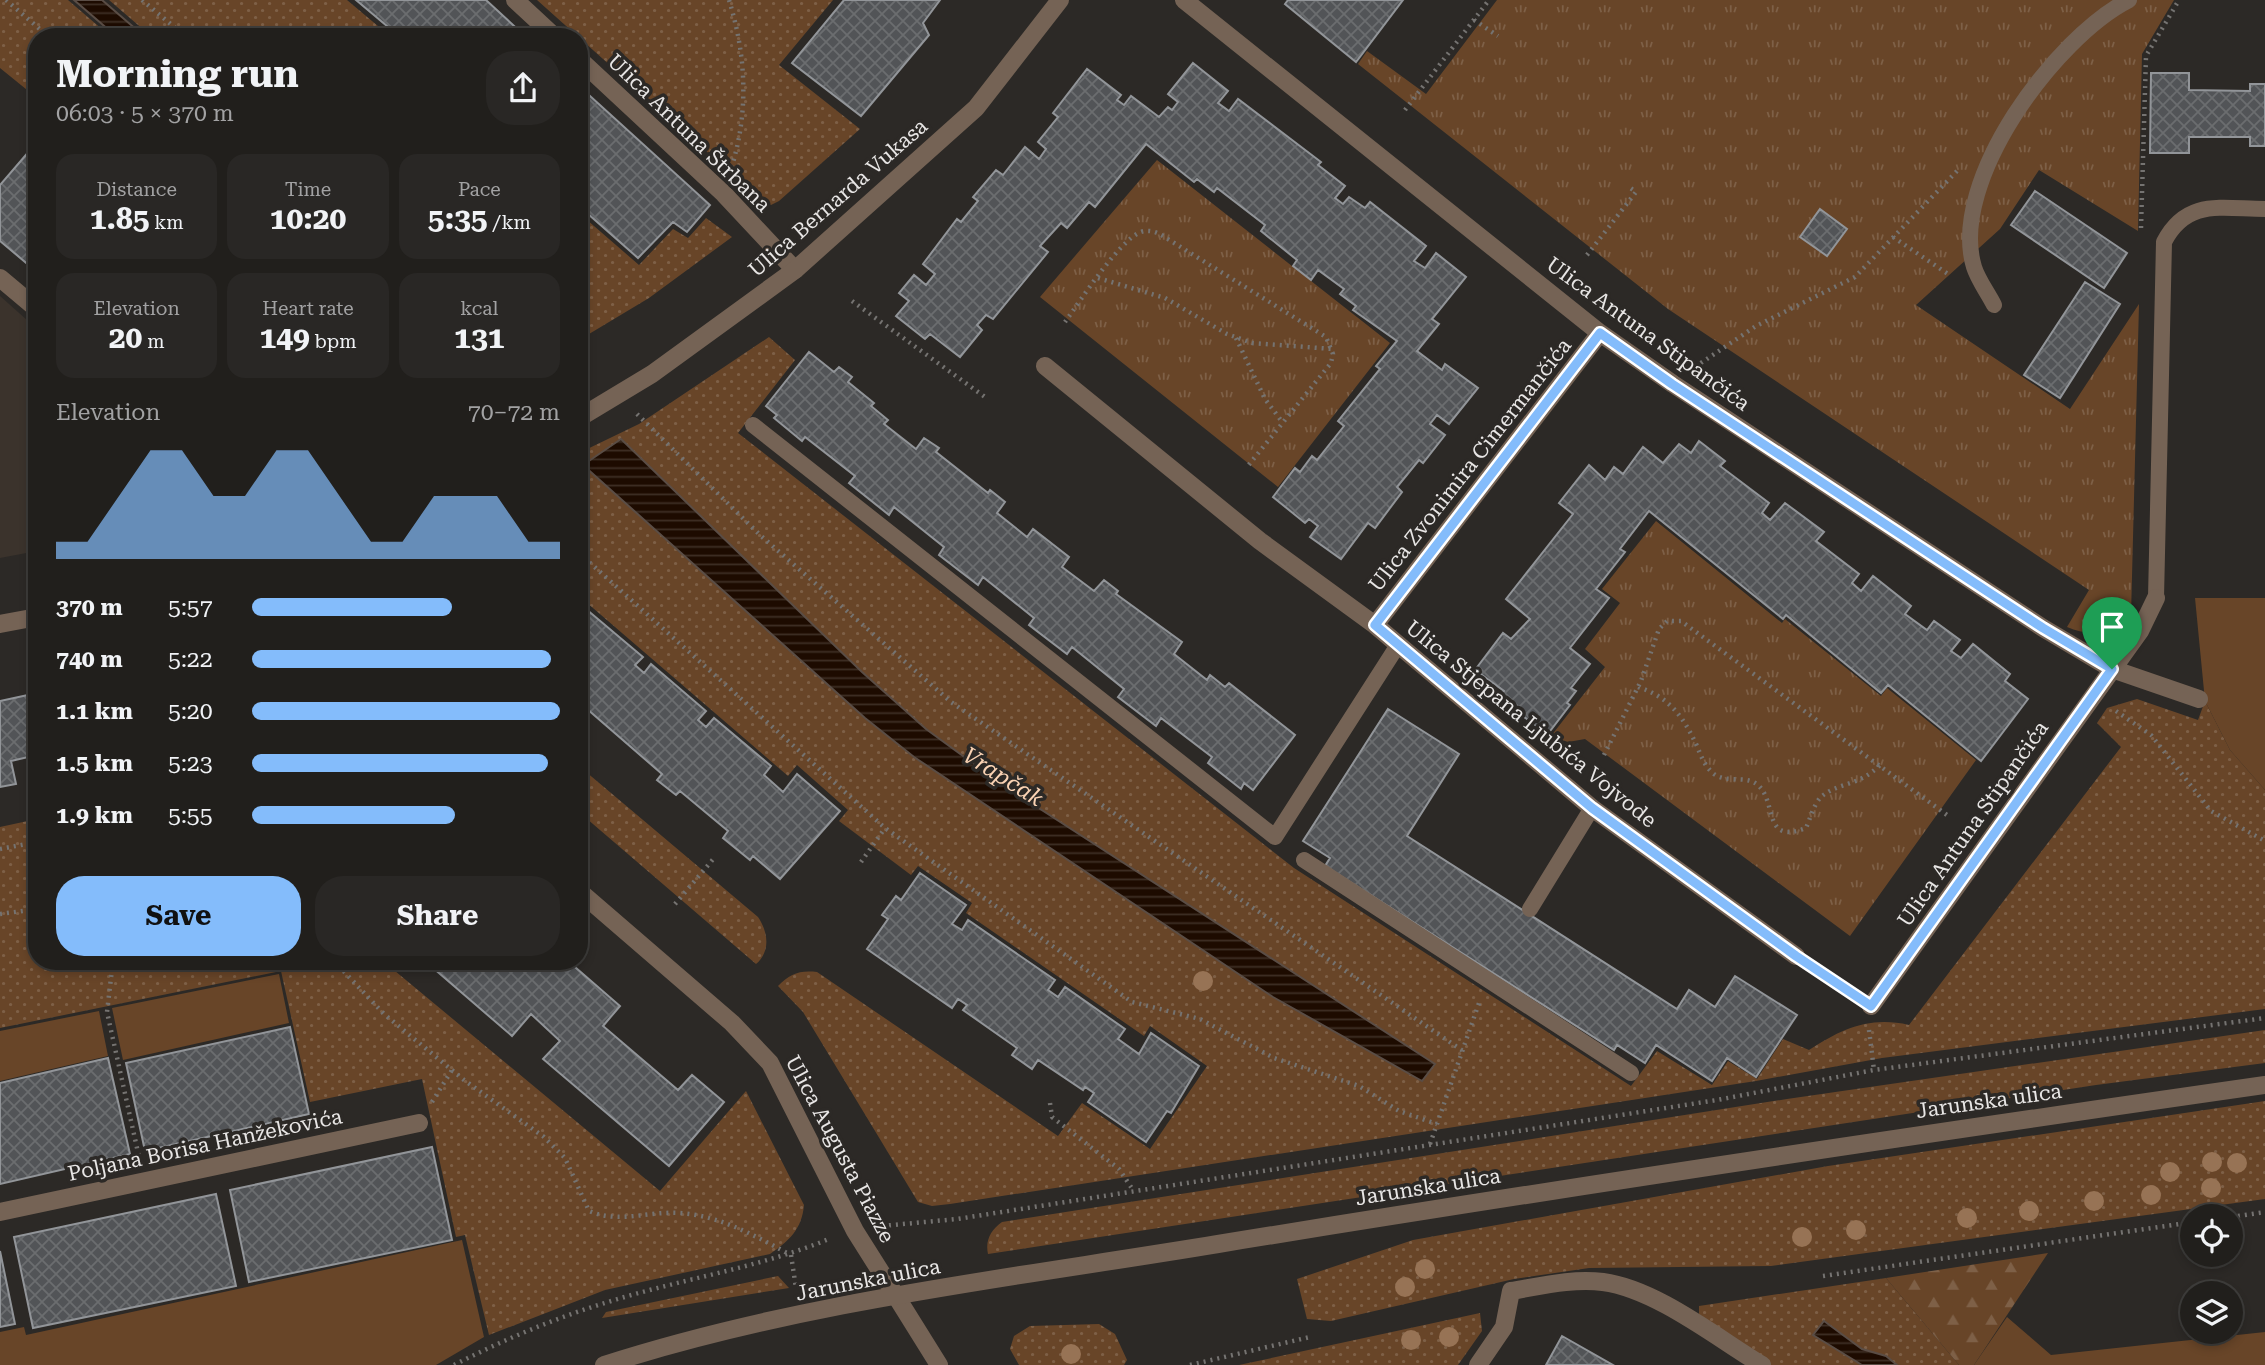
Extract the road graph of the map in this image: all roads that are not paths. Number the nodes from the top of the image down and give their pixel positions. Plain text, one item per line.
1 (516, 0) edge
2 (1060, 0) edge
3 (1184, 0) edge
4 (2129, 0) edge
5 (546, 28) edge
6 (588, 67) edge
7 (2265, 209) edge
8 (794, 270) junction
9 (0, 278) edge
10 (28, 301) edge
11 (1994, 305) dead end
12 (1600, 333) junction
13 (1045, 366) dead end
14 (588, 413) edge
15 (753, 425) dead end
16 (2156, 598) joint
17 (28, 619) edge
18 (0, 624) edge
19 (1375, 625) junction
20 (1398, 645) junction
21 (2112, 669) junction
22 (2199, 699) dead end
23 (1592, 808) junction
24 (1304, 860) dead end
25 (588, 899) edge
26 (1530, 909) dead end
27 (1796, 956) road end
28 (1871, 1006) road end
29 (1631, 1073) dead end
30 (2265, 1085) edge
31 (423, 1116) road end
32 (0, 1212) edge
33 (896, 1296) junction
34 (604, 1365) edge
35 (939, 1365) edge
36 (1478, 1365) edge
37 (1762, 1365) edge

1 - 5 street
2 - 8 street, Ulica Bernarda Vukasa
3 - 12 street, Ulica Antuna Stipančića
4 - 11 lane
6 - 8 street, Ulica Antuna Štrbana
7 - 16 lane
8 - 14 street, Ulica Bernarda Vukasa
9 - 10 street
12 - 19 street, Ulica Zvonimira Cimermančića
12 - 21 street, Ulica Antuna Stipančića
13 - 19 street, Ulica Stjepana Ljubića Vojvode
15 - 20 lane
16 - 21 street, Ulica Antuna Stipančića
17 - 18 street
19 - 20 street, Ulica Stjepana Ljubića Vojvode
20 - 23 street, Ulica Stjepana Ljubića Vojvode
21 - 22 street, Ulica Antuna Stipančića
21 - 28 street, Ulica Antuna Stipančića
23 - 26 lane
23 - 27 street, Ulica Stjepana Ljubića Vojvode
24 - 29 lane
25 - 33 street, Ulica Augusta Piazze
30 - 33 street, Jarunska ulica
31 - 32 street, Poljana Borisa Hanžekovića
33 - 34 street, Jarunska ulica
33 - 35 street, Ulica Augusta Piazze
36 - 37 street

